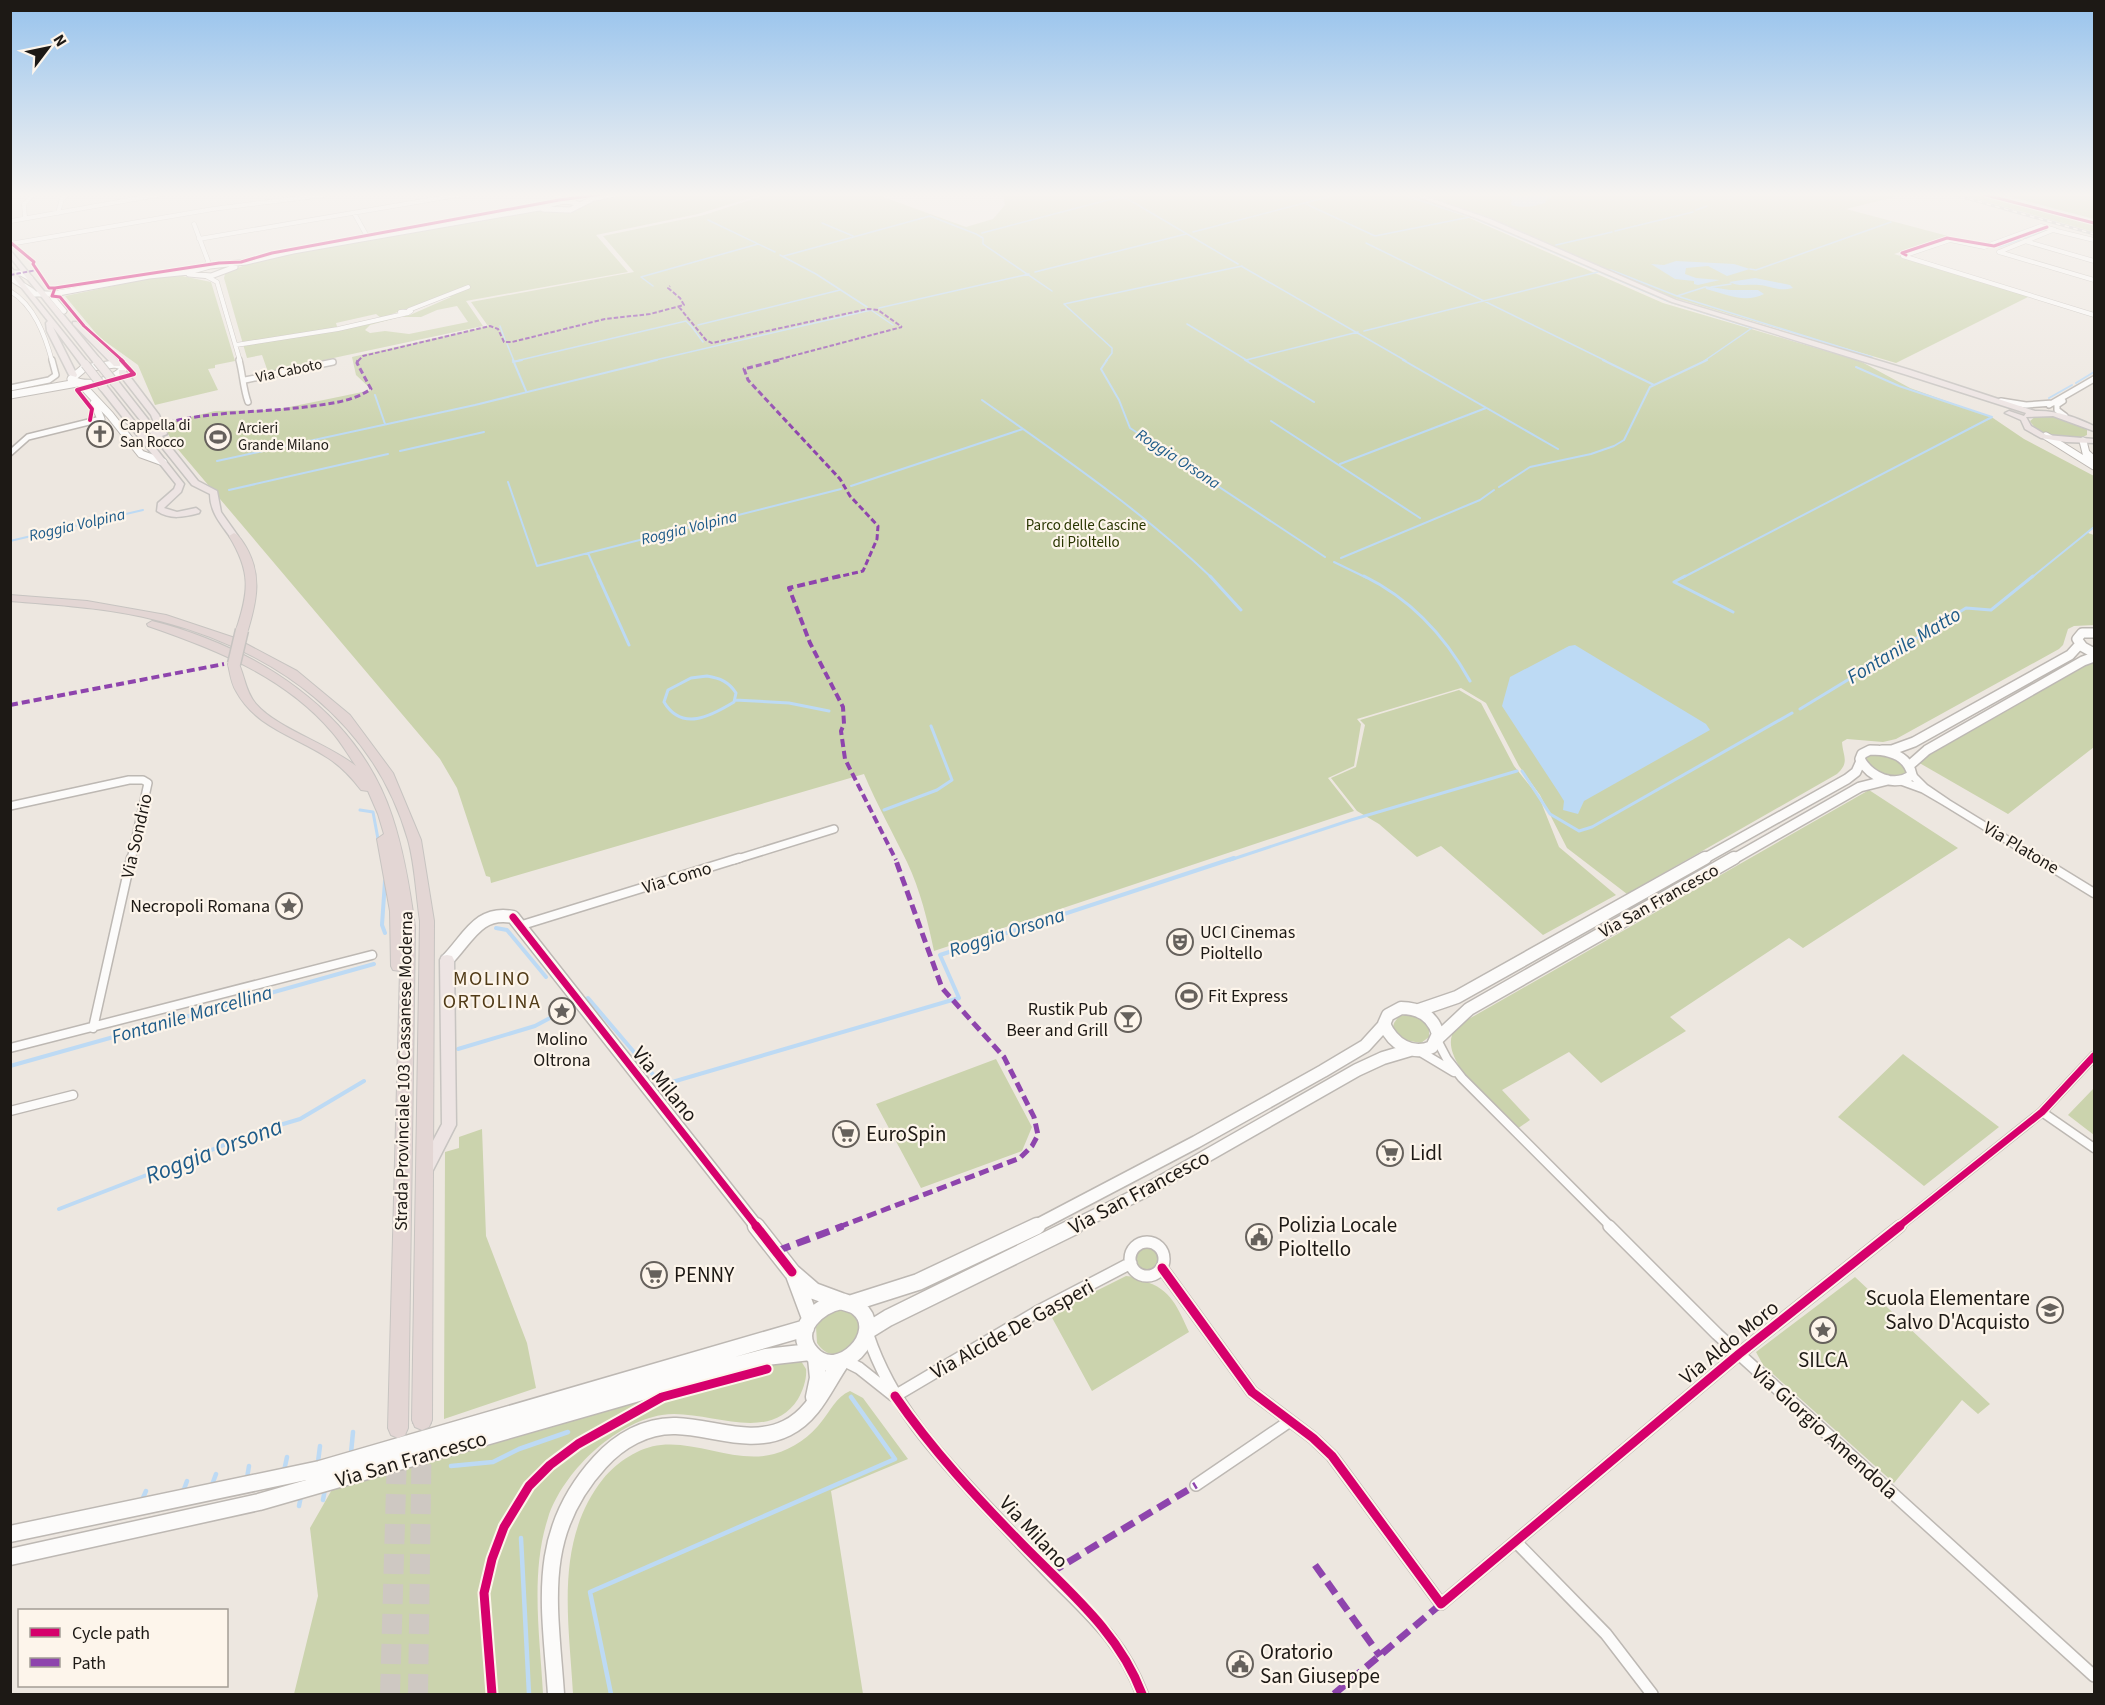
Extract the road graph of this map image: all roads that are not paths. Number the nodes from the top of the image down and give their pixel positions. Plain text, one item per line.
1 (11, 273) edge
2 (13, 274) edge
3 (27, 274) edge
4 (176, 274) edge
5 (201, 274) edge
6 (211, 274) edge
7 (221, 274) edge
8 (1610, 274) edge
9 (1964, 274) edge
10 (2072, 274) edge
11 (206, 276) junction
12 (30, 278) junction
13 (2094, 280) edge
14 (217, 282) junction
15 (25, 286) junction
16 (468, 287) dead end
17 (10, 291) edge
18 (56, 292) junction
19 (43, 293) junction
20 (35, 300) junction
21 (55, 309) junction
22 (64, 311) junction
23 (2094, 314) edge
24 (49, 318) junction
25 (236, 345) junction
26 (333, 362) dead end
27 (117, 364) junction
28 (122, 372) junction
29 (72, 376) junction
30 (1931, 379) junction
31 (2094, 379) edge
32 (245, 380) junction
33 (79, 383) junction
34 (2094, 384) edge
35 (10, 392) edge
36 (88, 392) junction
37 (1990, 399) junction
38 (248, 402) dead end
39 (2053, 403) junction
40 (2033, 413) junction
41 (2044, 413) junction
42 (2065, 416) junction
43 (101, 419) joint
44 (2024, 419) junction
45 (2093, 430) edge
46 (2046, 436) junction
47 (2090, 440) edge
48 (167, 447) junction
49 (10, 453) edge
50 (2094, 460) edge
51 (163, 462) junction
52 (2094, 466) edge
53 (222, 522) junction
54 (234, 536) joint
55 (10, 598) edge
56 (10, 606) edge
57 (2094, 633) edge
58 (2080, 644) junction
59 (2094, 653) edge
60 (2094, 657) edge
61 (1882, 750) junction
62 (1861, 761) junction
63 (1911, 770) junction
64 (1888, 780) junction
65 (1901, 781) junction
66 (1947, 803) junction
67 (10, 806) edge
68 (834, 829) dead end
69 (2094, 893) edge
70 (516, 922) junction
71 (372, 955) dead end
72 (447, 960) joint
73 (1419, 1011) junction
74 (1385, 1024) junction
75 (93, 1028) junction
76 (1437, 1039) junction
77 (10, 1048) edge
78 (1415, 1050) junction
79 (2094, 1056) edge
80 (1462, 1078) junction
81 (73, 1095) dead end
82 (10, 1111) edge
83 (2042, 1112) junction
84 (405, 1127) junction
85 (2094, 1148) edge
86 (425, 1172) junction
87 (1131, 1263) junction
88 (1162, 1269) junction
89 (792, 1272) junction
90 (846, 1302) junction
91 (808, 1323) junction
92 (867, 1331) junction
93 (1739, 1354) junction
94 (813, 1355) junction
95 (843, 1361) junction
96 (895, 1396) junction
97 (422, 1420) tunnel mouth
98 (1290, 1421) junction
99 (797, 1423) junction
100 (398, 1428) dead end
101 (1196, 1485) dead end
102 (10, 1534) edge
103 (1516, 1542) junction
104 (40, 1549) junction
105 (10, 1557) edge
106 (10, 1567) edge
107 (1441, 1604) joint
108 (2094, 1676) edge
109 (556, 1695) edge
110 (1142, 1695) edge
111 (1652, 1695) edge

1 - 15 main road
2 - 12 street
3 - 12 main road
4 - 18 street
5 - 11 street
6 - 11 street
7 - 14 street
8 - 30 main road
9 - 23 street
10 - 13 street
11 - 14 street
12 - 19 main road
14 - 25 street
15 - 19 street
15 - 20 main road
16 - 25 street
17 - 35 street
18 - 19 street
18 - 22 street
19 - 20 street
19 - 21 main road
20 - 24 main road
21 - 22 main road
21 - 48 main road, bridge
22 - 27 main road
24 - 29 main road
24 - 51 main road, bridge
25 - 32 street
26 - 32 street, Via Caboto
27 - 28 street
27 - 29 street
28 - 33 street
28 - 48 main road
29 - 33 street
29 - 35 street
30 - 37 main road
30 - 44 main road
31 - 39 street
32 - 38 street
33 - 35 street
33 - 36 street
34 - 42 street
36 - 43 street
36 - 51 street
37 - 39 street
37 - 40 main road
39 - 41 street
40 - 41 main road
40 - 44 main road
41 - 42 main road
42 - 45 main road
43 - 49 street
44 - 46 main road
46 - 47 main road
46 - 52 street
47 - 50 street
48 - 53 main road
51 - 53 main road
53 - 54 main road
54 - 84 highway, bridge
55 - 86 highway, Strada Provinciale 103 Cassanese Moderna
56 - 84 highway, Strada Provinciale 103 Cassanese Moderna
57 - 58 street
58 - 59 street
58 - 61 street
60 - 63 street
61 - 62 street, Via San Francesco
61 - 63 street
62 - 64 street
62 - 73 street, Via San Francesco
63 - 65 street
63 - 66 street, Via Platone
64 - 65 street
64 - 76 street, Via San Francesco
65 - 66 street, Via Platone
66 - 69 street, Via Platone
67 - 75 street, Via Sondrio
68 - 70 street, Via Como
70 - 72 street
70 - 89 street, Via Milano
71 - 75 street
72 - 86 main road
73 - 74 street
73 - 76 street
74 - 78 street
74 - 90 street, Via San Francesco
75 - 77 street
76 - 78 street
76 - 80 street, Via Giorgio Amendola
78 - 80 street, Via Giorgio Amendola
78 - 92 street, Via San Francesco
79 - 83 street, Via Aldo Moro
80 - 93 street, Via Giorgio Amendola
81 - 82 street
83 - 85 street
83 - 93 street, Via Aldo Moro
84 - 100 highway, Strada Provinciale 103 Cassanese Moderna
86 - 97 highway, Strada Provinciale 103 Cassanese Moderna
87 - 88 street
87 - 88 street, Via Alcide De Gasperi
87 - 96 street, Via Alcide De Gasperi
88 - 98 street, Via Alcide De Gasperi
89 - 90 street, Via Milano
89 - 91 street, Via Milano
90 - 91 street
90 - 92 street
91 - 94 street
91 - 102 street, Via San Francesco
92 - 95 street
92 - 96 street, Via Milano
93 - 103 street, Via Aldo Moro
93 - 108 street, Via Giorgio Amendola
94 - 95 street
94 - 99 street
94 - 104 street, Via San Francesco
95 - 96 street, Via Milano
95 - 99 street
96 - 110 street, Via Milano
98 - 101 street
98 - 107 street, Via Alcide De Gasperi
99 - 109 street
103 - 107 street, Via Aldo Moro
103 - 111 street
104 - 105 street, Via San Francesco
104 - 106 street

